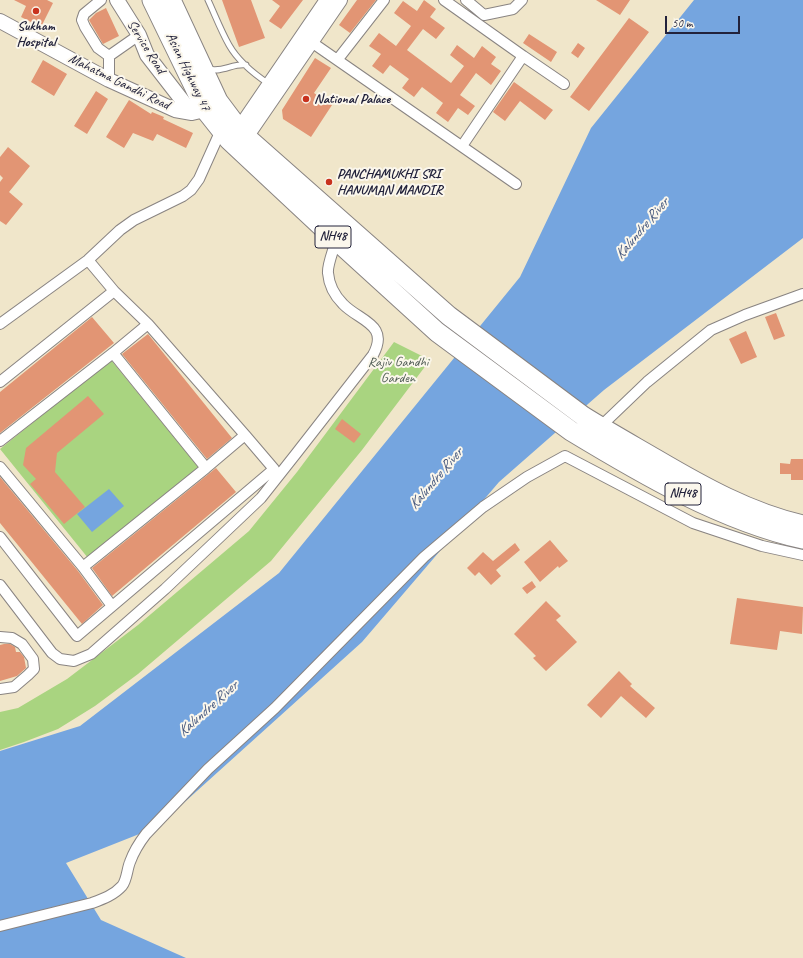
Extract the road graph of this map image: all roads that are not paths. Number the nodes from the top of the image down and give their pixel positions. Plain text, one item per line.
1 (101, 0) edge
2 (117, 0) edge
3 (152, 0) edge
4 (208, 0) edge
5 (327, 0) edge
6 (340, 0) edge
7 (384, 0) edge
8 (444, 0) edge
9 (466, 0) edge
10 (522, 0) edge
11 (171, 13) edge
12 (0, 21) edge
13 (139, 35) junction
14 (307, 39) junction
15 (109, 56) junction
16 (522, 56) junction
17 (338, 60) junction
18 (246, 65) junction
19 (202, 67) junction
20 (109, 80) junction
21 (270, 84) junction
22 (564, 84) dead end
23 (206, 110) junction
24 (234, 137) junction
25 (462, 146) junction
26 (516, 184) dead end
27 (336, 240) junction
28 (88, 260) junction
29 (114, 291) junction
30 (803, 294) edge
31 (0, 324) edge
32 (148, 324) junction
33 (113, 353) junction
34 (0, 382) edge
35 (600, 427) junction
36 (245, 435) junction
37 (0, 441) edge
38 (0, 467) edge
39 (206, 468) junction
40 (803, 525) edge
41 (0, 537) edge
42 (803, 539) edge
43 (803, 555) edge
44 (83, 567) junction
45 (1, 588) edge
46 (112, 606) junction
47 (0, 637) edge
48 (0, 689) edge
49 (0, 926) edge

1 - 15 street
2 - 13 street, Service Road
3 - 11 highway, Asian Highway 47 / NH48
4 - 18 lane
5 - 14 street
6 - 14 street
7 - 17 street
8 - 16 street
9 - 10 street
11 - 19 highway, Asian Highway 47 / NH48
11 - 23 highway, Asian Highway 47 / NH48
12 - 20 street, Mahatma Gandhi Road
13 - 15 street
13 - 23 street, Service Road
14 - 17 street
14 - 21 street
14 - 24 street
15 - 20 street
16 - 22 street
16 - 25 street
17 - 25 street
18 - 19 lane
18 - 21 lane
19 - 23 highway, Asian Highway 47 / NH48
20 - 23 street, Mahatma Gandhi Road
21 - 24 street
23 - 24 highway, Asian Highway 47 / NH48
24 - 27 highway, NH48
24 - 28 street
24 - 35 highway, NH48
25 - 26 street
27 - 42 highway, NH48
27 - 45 street
28 - 29 street
28 - 31 street
29 - 32 street
29 - 34 street
30 - 35 street
32 - 33 street
32 - 36 street
33 - 37 street
33 - 39 street
35 - 40 highway, NH48
36 - 39 street
36 - 46 street
38 - 44 street
39 - 44 street
41 - 46 street
43 - 49 street
44 - 46 street
47 - 48 street

